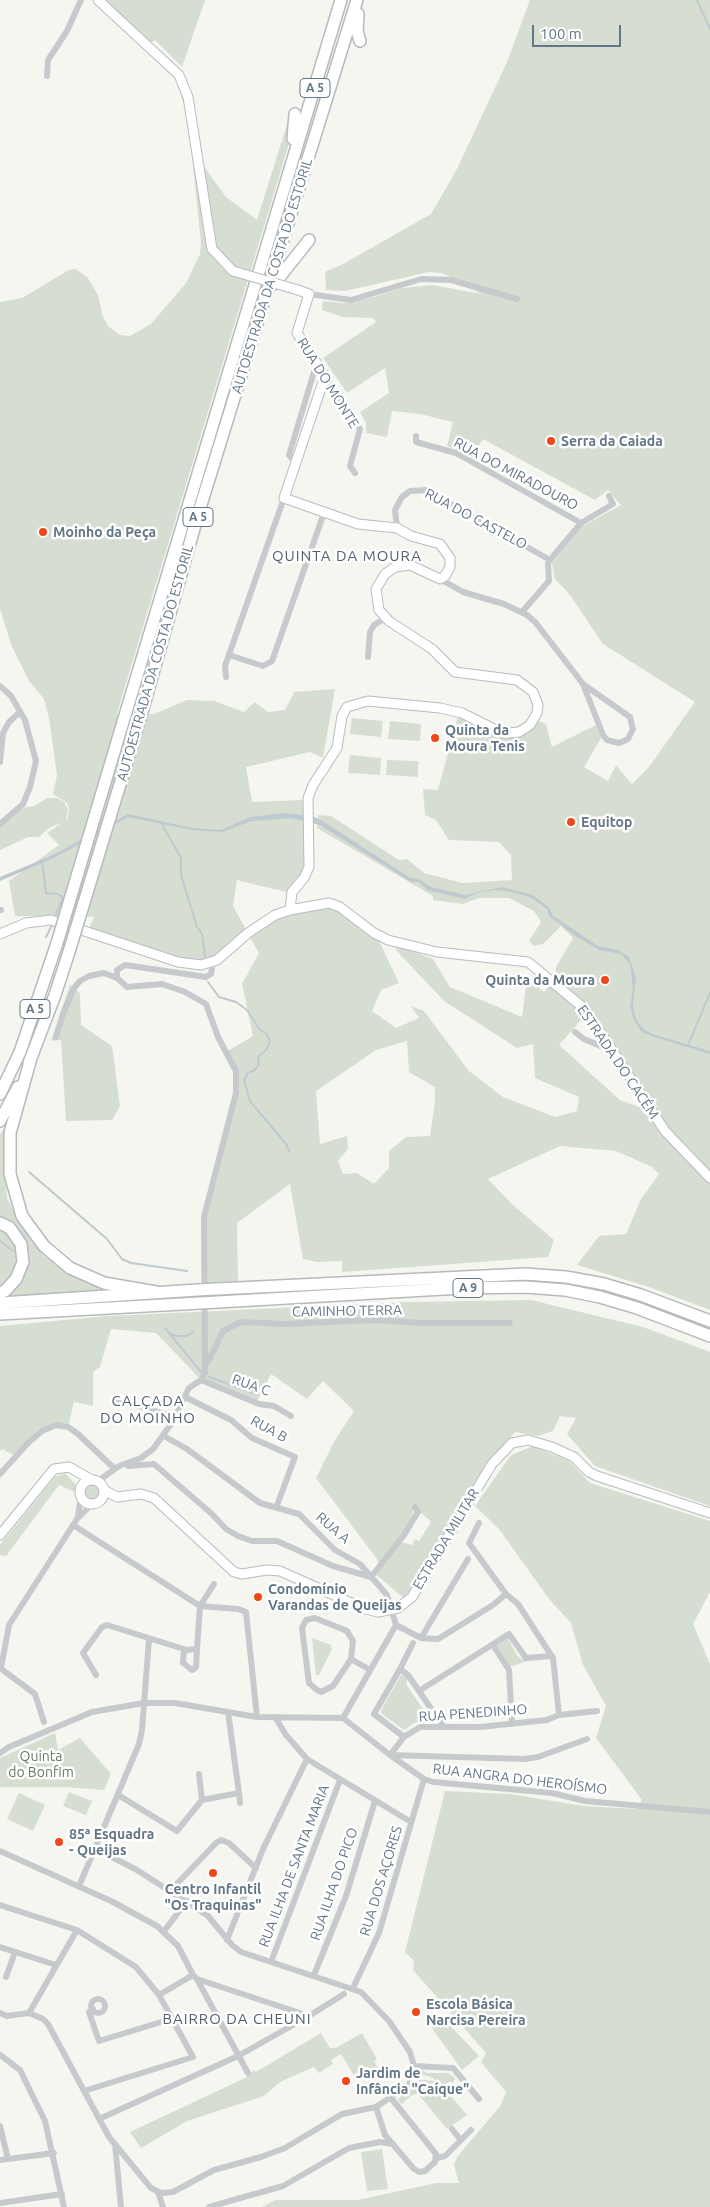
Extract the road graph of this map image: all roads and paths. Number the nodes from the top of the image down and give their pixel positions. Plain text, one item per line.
1 (81, 0) edge
2 (98, 0) edge
3 (341, 0) edge
4 (359, 0) edge
5 (360, 41) dead end
6 (47, 76) dead end
7 (295, 114) dead end
8 (288, 176) junction
9 (309, 240) dead end
10 (268, 291) junction
11 (309, 294) junction
12 (517, 299) dead end
13 (316, 362) junction
14 (325, 376) junction
15 (416, 436) dead end
16 (296, 464) junction
17 (355, 473) dead end
18 (610, 496) dead end
19 (284, 498) junction
20 (324, 513) junction
21 (581, 523) junction
22 (397, 528) junction
23 (550, 560) junction
24 (440, 578) junction
25 (522, 612) junction
26 (385, 618) junction
27 (230, 655) junction
28 (368, 657) dead end
29 (226, 676) dead end
30 (583, 684) junction
31 (0, 686) edge
32 (20, 712) junction
33 (2, 733) edge
34 (0, 762) edge
35 (0, 824) edge
36 (290, 910) junction
37 (0, 934) edge
38 (213, 962) junction
39 (117, 978) junction
40 (575, 1032) dead end
41 (56, 1037) dead end
42 (610, 1050) junction
43 (31, 1058) junction
44 (0, 1094) edge
45 (0, 1121) edge
46 (710, 1178) edge
47 (0, 1223) edge
48 (156, 1292) junction
49 (0, 1293) edge
50 (0, 1302) edge
51 (66, 1311) junction
52 (0, 1314) edge
53 (0, 1322) edge
54 (710, 1322) edge
55 (510, 1323) dead end
56 (710, 1336) edge
57 (207, 1364) junction
58 (201, 1380) junction
59 (185, 1397) junction
60 (118, 1400) dead end
61 (291, 1416) dead end
62 (175, 1417) junction
63 (164, 1436) junction
64 (64, 1467) junction
65 (115, 1469) junction
66 (0, 1474) edge
67 (99, 1484) junction
68 (82, 1486) junction
69 (81, 1496) junction
70 (117, 1497) junction
71 (95, 1503) junction
72 (415, 1507) dead end
73 (276, 1508) junction
74 (710, 1513) edge
75 (75, 1522) junction
76 (479, 1523) dead end
77 (0, 1535) edge
78 (468, 1559) dead end
79 (371, 1577) junction
80 (214, 1584) dead end
81 (506, 1594) junction
82 (200, 1606) junction
83 (391, 1610) junction
84 (396, 1625) junction
85 (421, 1638) junction
86 (149, 1639) junction
87 (413, 1643) dead end
88 (493, 1645) junction
89 (2, 1648) edge
90 (197, 1649) junction
91 (184, 1650) junction
92 (552, 1656) junction
93 (351, 1659) junction
94 (0, 1668) edge
95 (400, 1669) junction
96 (370, 1670) junction
97 (96, 1675) dead end
98 (419, 1690) junction
99 (144, 1703) junction
100 (597, 1711) dead end
101 (228, 1712) junction
102 (559, 1715) junction
103 (257, 1717) junction
104 (275, 1717) junction
105 (343, 1718) junction
106 (44, 1722) junction
107 (512, 1724) junction
108 (443, 1726) junction
109 (54, 1729) junction
110 (42, 1734) junction
111 (404, 1737) junction
112 (587, 1740) dead end
113 (0, 1753) edge
114 (390, 1755) junction
115 (308, 1759) junction
116 (199, 1774) dead end
117 (424, 1779) junction
118 (340, 1780) junction
119 (239, 1794) junction
120 (118, 1795) junction
121 (202, 1800) junction
122 (375, 1801) junction
123 (240, 1803) dead end
124 (710, 1812) edge
125 (411, 1822) junction
126 (96, 1849) junction
127 (0, 1851) edge
128 (0, 1855) edge
129 (10, 1856) junction
130 (256, 1868) junction
131 (78, 1886) junction
132 (171, 1890) junction
133 (187, 1901) junction
134 (0, 1905) edge
135 (77, 1930) junction
136 (164, 1931) junction
137 (227, 1940) junction
138 (0, 1947) edge
139 (14, 1952) junction
140 (271, 1962) junction
141 (56, 1965) junction
142 (314, 1975) junction
143 (6, 1977) dead end
144 (195, 1977) junction
145 (353, 1988) junction
146 (344, 1994) dead end
147 (158, 1995) junction
148 (93, 2009) dead end
149 (0, 2013) edge
150 (29, 2013) junction
151 (309, 2016) junction
152 (171, 2019) junction
153 (0, 2055) edge
154 (238, 2056) junction
155 (414, 2066) junction
156 (248, 2073) dead end
157 (84, 2091) junction
158 (391, 2098) junction
159 (480, 2099) dead end
160 (376, 2107) junction
161 (99, 2119) junction
162 (0, 2126) edge
163 (452, 2128) dead end
164 (471, 2130) dead end
165 (460, 2139) junction
166 (115, 2144) junction
167 (393, 2144) junction
168 (54, 2153) junction
169 (437, 2158) junction
170 (8, 2159) junction
171 (0, 2160) edge
172 (158, 2192) junction
173 (62, 2194) junction
174 (0, 2203) edge
175 (64, 2207) edge
176 (121, 2207) edge
177 (163, 2207) edge
178 (209, 2207) edge

1 - 6 street
2 - 11 street, bridge
3 - 8 highway, AUTOESTRADA DA COSTA DO ESTORIL / A 5
4 - 5 highway
4 - 10 highway, AUTOESTRADA DA COSTA DO ESTORIL / A 5
7 - 8 highway
8 - 44 highway, AUTOESTRADA DA COSTA DO ESTORIL / A 5, bridge
9 - 10 highway
10 - 43 highway, AUTOESTRADA DA COSTA DO ESTORIL / A 5, bridge
11 - 12 street
11 - 13 street, RUA DO MONTE
13 - 14 street, RUA DO MONTE
13 - 16 street
14 - 16 street
14 - 17 street, RUA DO MONTE
15 - 21 street, RUA DO MIRADOURO
16 - 19 street
18 - 21 street
19 - 20 street
19 - 27 street
20 - 22 street
20 - 27 street
21 - 23 street
22 - 23 street, RUA DO CASTELO
22 - 24 street
23 - 25 street
24 - 25 street
24 - 26 street
25 - 30 street
26 - 28 street
26 - 36 street
27 - 29 street
30 - 30 street
31 - 32 street
32 - 33 street
32 - 35 street
33 - 34 street
36 - 38 street, ESTRADA DO CACÉM
36 - 42 street, ESTRADA DO CACÉM
37 - 38 street
38 - 39 street
39 - 41 street
39 - 57 street
40 - 42 street
42 - 46 street, ESTRADA DO CACÉM
43 - 45 highway, AUTOESTRADA DA COSTA DO ESTORIL / A 5
43 - 48 highway
47 - 49 highway
48 - 50 highway, A 9
48 - 54 highway, A 9, bridge
51 - 52 highway, A 9
51 - 53 highway
51 - 56 highway, A 9, bridge
55 - 57 street, CAMINHO TERRA
57 - 58 street, CAMINHO TERRA
58 - 59 street
58 - 61 street, RUA C
59 - 62 street
59 - 73 street, RUA B
60 - 62 street
62 - 63 street
63 - 65 street
63 - 73 street, RUA A
64 - 67 street
64 - 68 street
64 - 77 street
65 - 66 street
65 - 67 street
65 - 79 street
67 - 68 street
67 - 70 street
67 - 71 street
68 - 69 street
69 - 71 street
69 - 75 street
70 - 71 street
70 - 83 street
71 - 75 street
72 - 79 street
73 - 79 street, RUA A
74 - 83 street, ESTRADA MILITAR
75 - 82 street
75 - 89 street
76 - 81 street
78 - 85 street
79 - 83 street, RUA A
80 - 82 street
81 - 85 street
81 - 92 street
82 - 90 street
82 - 103 street
83 - 84 street, RUA A
84 - 85 street
84 - 96 street
86 - 91 street
86 - 97 street
86 - 99 street
87 - 95 street
88 - 92 street
88 - 98 street
88 - 107 street
89 - 94 street
90 - 91 street
90 - 91 street
92 - 102 street
93 - 93 street
93 - 96 street
94 - 106 street
95 - 98 street
95 - 111 street
96 - 105 street
98 - 108 street
99 - 101 street
99 - 109 street
99 - 120 street
100 - 102 street, RUA PENEDINHO
101 - 103 street
101 - 119 street
102 - 107 street, RUA PENEDINHO
103 - 104 street
104 - 105 street
104 - 115 street
105 - 114 street, RUA ANGRA DO HEROÍSMO
106 - 109 street
106 - 110 street
107 - 108 street, RUA PENEDINHO
108 - 111 street, RUA PENEDINHO
109 - 110 street
110 - 113 street
111 - 114 street, RUA PENEDINHO
112 - 114 street
114 - 117 street, RUA ANGRA DO HEROÍSMO
115 - 118 street
115 - 130 street
116 - 121 street
117 - 124 street, RUA ANGRA DO HEROÍSMO
117 - 125 street, RUA DOS AÇORES
118 - 122 street
118 - 140 street, RUA ILHA DE SANTA MARIA
119 - 121 street
119 - 123 street
120 - 121 street
120 - 126 street
122 - 125 street
122 - 142 street, RUA ILHA DO PICO
125 - 145 street, RUA DOS AÇORES
126 - 131 street
126 - 132 street
127 - 129 street
128 - 129 street
129 - 131 street
130 - 132 street
130 - 137 street
131 - 136 street
132 - 133 street
133 - 136 street
133 - 137 street
134 - 135 street
135 - 141 street
135 - 147 street
136 - 144 street
137 - 140 street
138 - 139 street
139 - 141 street
139 - 143 street
140 - 142 street
141 - 150 street
142 - 145 street
144 - 147 street
144 - 151 street
144 - 154 street
145 - 155 street
146 - 151 street
147 - 152 street
148 - 152 street
149 - 150 street
150 - 157 street
151 - 154 street
152 - 157 street
153 - 168 street
154 - 156 street
154 - 161 street
155 - 158 street
155 - 159 street
157 - 161 street
158 - 160 street
158 - 169 street
160 - 167 street
160 - 172 street
161 - 166 street
162 - 170 street
163 - 165 street
164 - 165 street
165 - 169 street
166 - 172 street
166 - 176 street
167 - 169 street
167 - 178 street
168 - 170 street
168 - 173 street
170 - 171 street
172 - 177 street
173 - 174 street
173 - 175 street

